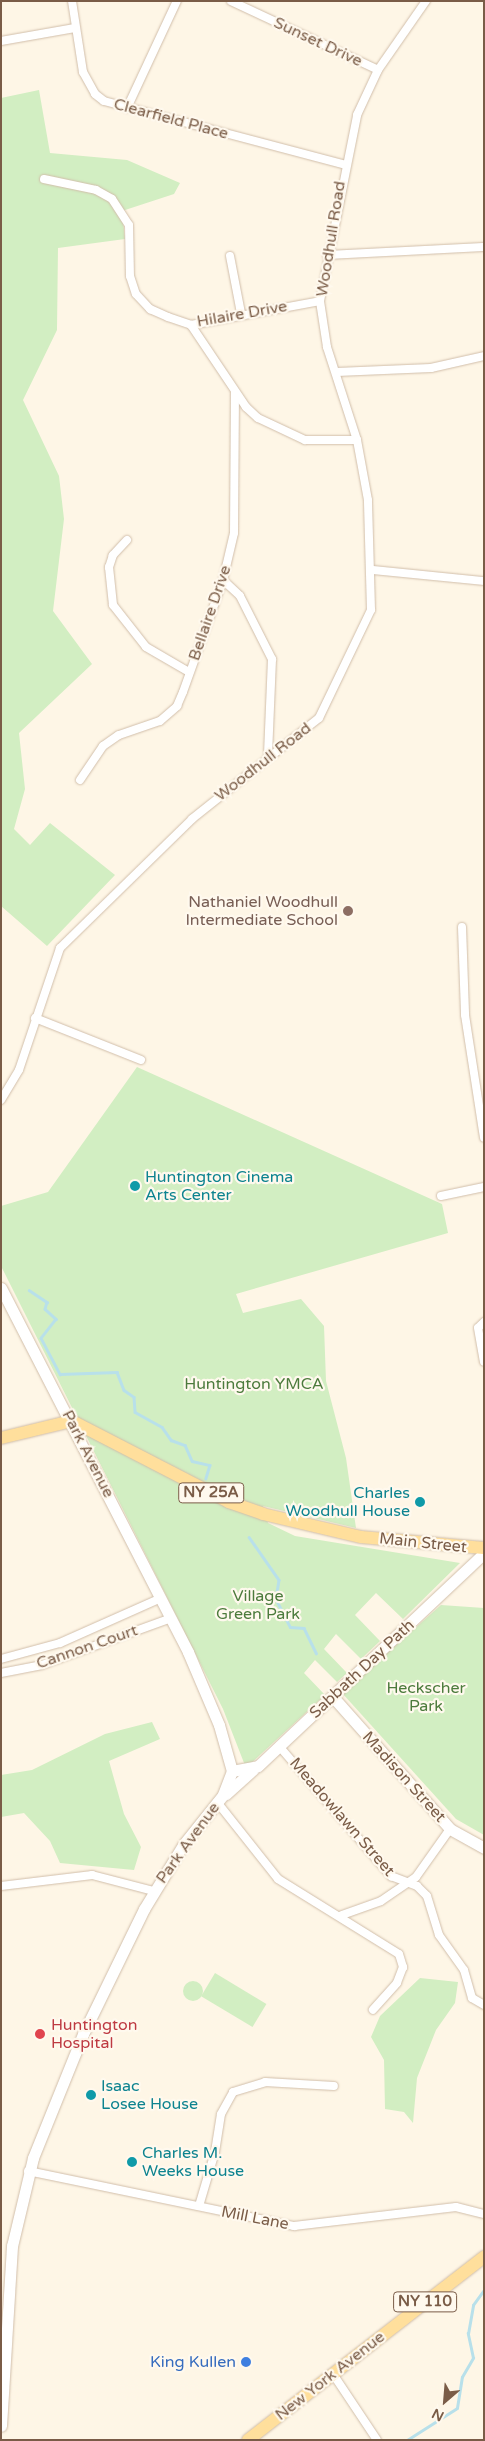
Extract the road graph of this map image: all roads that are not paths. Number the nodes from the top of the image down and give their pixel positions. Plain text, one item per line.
1 (72, 1) edge
2 (177, 1) edge
3 (231, 1) edge
4 (426, 1) edge
5 (76, 28) junction
6 (1, 41) edge
7 (378, 70) junction
8 (127, 108) junction
9 (343, 164) junction
10 (44, 179) dead end
11 (484, 247) edge
12 (327, 255) junction
13 (230, 256) dead end
14 (320, 301) junction
15 (241, 313) junction
16 (191, 325) junction
17 (484, 356) edge
18 (337, 372) junction
19 (235, 392) junction
20 (357, 440) junction
21 (127, 540) dead end
22 (373, 570) junction
23 (223, 580) junction
24 (484, 581) edge
25 (190, 672) junction
26 (268, 756) junction
27 (80, 780) dead end
28 (462, 928) dead end
29 (35, 1018) junction
30 (141, 1060) dead end
31 (1, 1100) edge
32 (484, 1138) edge
33 (484, 1187) edge
34 (442, 1196) dead end
35 (1, 1288) edge
36 (484, 1322) edge
37 (484, 1362) edge
38 (72, 1421) junction
39 (1, 1438) edge
40 (484, 1548) edge
41 (484, 1553) edge
42 (161, 1598) junction
43 (171, 1618) junction
44 (85, 1633) junction
45 (92, 1646) junction
46 (11, 1656) junction
47 (1, 1659) edge
48 (16, 1670) junction
49 (1, 1673) edge
50 (333, 1697) junction
51 (279, 1746) junction
52 (258, 1766) junction
53 (232, 1771) junction
54 (217, 1802) junction
55 (450, 1829) junction
56 (484, 1848) edge
57 (406, 1883) junction
58 (1, 1886) edge
59 (154, 1891) junction
60 (342, 1915) junction
61 (484, 2005) edge
62 (373, 2010) dead end
63 (334, 2086) dead end
64 (28, 2171) junction
65 (199, 2206) junction
66 (484, 2214) edge
67 (484, 2257) edge
68 (6, 2259) edge
69 (333, 2374) junction
70 (2, 2383) edge
71 (1, 2426) edge
72 (248, 2440) edge
73 (377, 2440) edge

1 - 5 street, Clearfield Place
2 - 8 street
3 - 7 street, Sunset Drive
4 - 7 street, Woodhull Road
5 - 6 street
5 - 8 street, Clearfield Place
7 - 9 street, Woodhull Road
8 - 9 street, Clearfield Place
9 - 12 street, Woodhull Road
10 - 16 street, Hilaire Drive
11 - 12 street
12 - 14 street, Woodhull Road
13 - 15 street
14 - 15 street, Hilaire Drive
14 - 18 street, Woodhull Road
15 - 16 street, Hilaire Drive
16 - 19 street
17 - 18 street
18 - 20 street, Woodhull Road
19 - 20 street
19 - 23 street, Bellaire Drive
20 - 22 street, Woodhull Road
21 - 25 street
22 - 24 street
22 - 26 street, Woodhull Road
23 - 25 street, Bellaire Drive
23 - 26 street
25 - 27 street, Bellaire Drive
26 - 29 street, Woodhull Road
28 - 32 street
29 - 30 street
29 - 31 street, Woodhull Road
33 - 34 street
35 - 38 main road, Park Avenue
36 - 37 street
38 - 39 main road
38 - 40 main road, Main Street / NY 25A
38 - 42 main road, Park Avenue
41 - 50 main road, Sabbath Day Path
42 - 43 main road, Park Avenue
42 - 44 street, Cannon Court
43 - 45 street, Cannon Court
43 - 53 main road, Park Avenue
44 - 45 street
44 - 46 street, Cannon Court
45 - 48 street, Cannon Court
46 - 47 street, Cannon Court
46 - 48 street
48 - 49 street, Cannon Court
50 - 51 main road, Sabbath Day Path
50 - 55 main road, Madison Street
51 - 52 main road, Sabbath Day Path
51 - 57 street, Meadowlawn Street
52 - 53 main road
52 - 54 main road, Sabbath Day Path
53 - 54 main road, Park Avenue
54 - 59 main road, Park Avenue
54 - 60 street
55 - 56 main road, Madison Street
55 - 57 street
57 - 60 street
57 - 61 street, Meadowlawn Street
58 - 59 street
59 - 64 main road, Park Avenue
60 - 62 street
63 - 65 street
64 - 65 street, Mill Lane
64 - 68 main road, Park Avenue
65 - 66 street, Mill Lane
67 - 69 main road, New York Avenue / NY 110
68 - 70 main road, Park Avenue
69 - 72 main road, New York Avenue / NY 110
69 - 73 street
70 - 71 main road, Park Avenue

